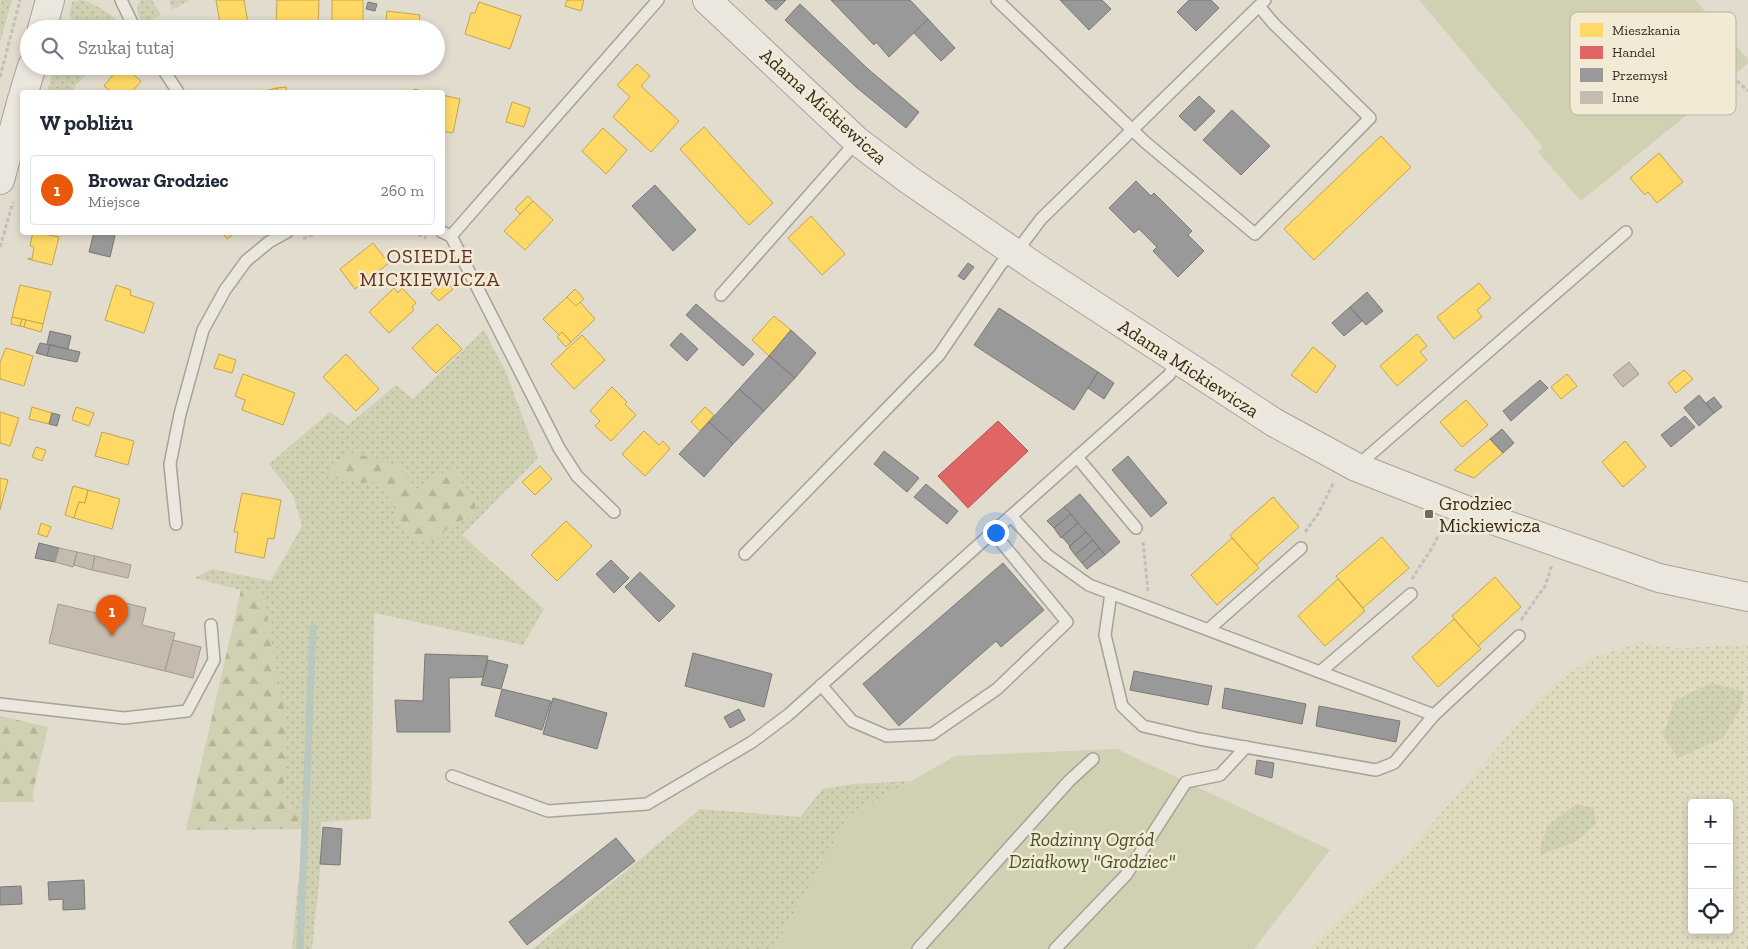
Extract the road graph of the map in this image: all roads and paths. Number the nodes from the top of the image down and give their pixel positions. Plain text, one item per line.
1 (20, 0) edge
2 (50, 0) edge
3 (121, 0) edge
4 (658, 0) edge
5 (707, 0) edge
6 (997, 0) edge
7 (1262, 3) edge
8 (44, 20) edge
9 (131, 20) edge
10 (29, 75) edge
11 (166, 75) edge
12 (0, 78) edge
13 (1737, 81) dead end
14 (25, 90) edge
15 (177, 90) edge
16 (1748, 91) edge
17 (20, 112) edge
18 (1132, 130) junction
19 (857, 141) junction
20 (8, 187) edge
21 (1626, 232) dead end
22 (447, 234) edge
23 (279, 235) edge
24 (312, 235) edge
25 (296, 242) dead end
26 (0, 247) edge
27 (1013, 252) junction
28 (721, 295) dead end
29 (1178, 361) junction
30 (1077, 457) junction
31 (1347, 471) junction
32 (614, 512) dead end
33 (1011, 516) junction
34 (176, 524) dead end
35 (1443, 524) dead end
36 (1136, 528) joint
37 (993, 532) junction
38 (1306, 532) dead end
39 (1301, 548) dead end
40 (745, 554) dead end
41 (1553, 563) dead end
42 (1415, 574) dead end
43 (1111, 593) junction
44 (1410, 594) dead end
45 (1148, 595) dead end
46 (1748, 597) edge
47 (1522, 618) dead end
48 (211, 625) dead end
49 (1209, 629) junction
50 (1519, 636) dead end
51 (1320, 672) junction
52 (821, 685) junction
53 (0, 704) edge
54 (1434, 715) junction
55 (1246, 748) junction
56 (1093, 759) dead end
57 (452, 776) dead end
58 (918, 949) edge
59 (1054, 949) edge

1 - 12 path
2 - 8 street
3 - 9 lane
4 - 22 lane
5 - 19 street, Adama Mickiewicza
6 - 18 lane
7 - 18 lane
7 - 18 lane
10 - 14 street
11 - 15 lane
13 - 16 path
17 - 20 street
18 - 27 lane
19 - 27 street, Adama Mickiewicza
19 - 28 lane
20 - 26 path
21 - 31 lane
22 - 32 lane
23 - 34 lane
24 - 25 path
27 - 29 street, Adama Mickiewicza
27 - 40 lane
29 - 30 lane
29 - 31 street, Adama Mickiewicza
30 - 33 lane
30 - 36 lane
31 - 38 path
31 - 46 street, Adama Mickiewicza
33 - 37 lane
33 - 43 lane
35 - 42 path
36 - 45 path
37 - 52 lane
37 - 52 lane
39 - 49 lane
41 - 47 path
43 - 49 lane
43 - 55 lane
44 - 51 lane
48 - 53 lane
49 - 51 lane
50 - 54 lane
51 - 54 lane
52 - 57 lane
54 - 55 lane
55 - 59 lane
56 - 58 lane

